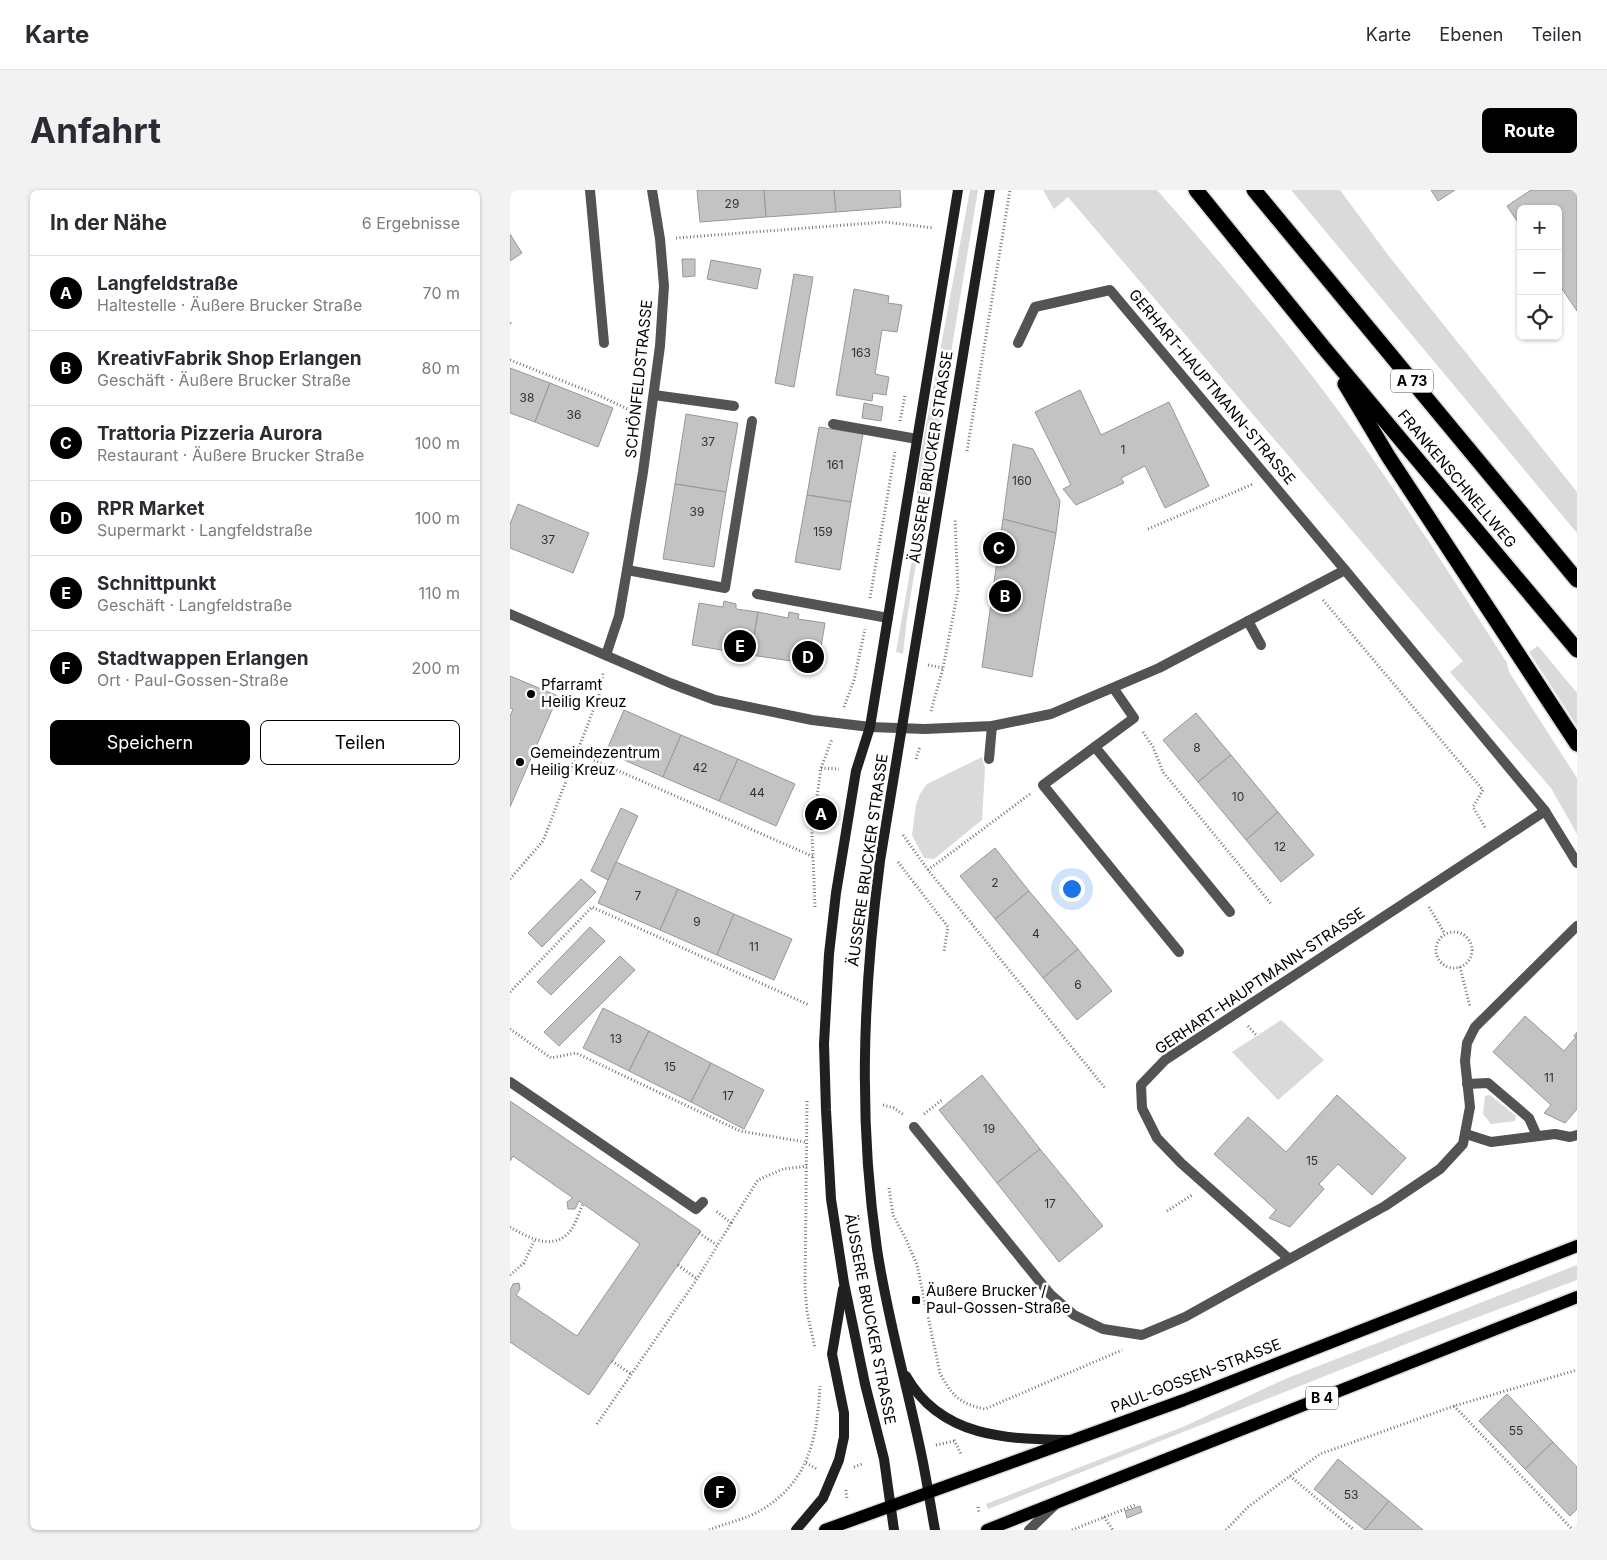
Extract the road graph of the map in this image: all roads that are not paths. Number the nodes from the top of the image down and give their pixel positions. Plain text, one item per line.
1 (590, 190) edge
2 (652, 190) edge
3 (958, 190) edge
4 (990, 190) edge
5 (1196, 190) edge
6 (1254, 190) edge
7 (604, 343) dead end
8 (1018, 343) dead end
9 (1324, 348) junction
10 (654, 395) junction
11 (734, 406) dead end
12 (752, 421) dead end
13 (833, 424) dead end
14 (916, 439) junction
15 (627, 570) junction
16 (1345, 570) junction
17 (1575, 577) edge
18 (757, 594) dead end
19 (510, 614) edge
20 (888, 618) junction
21 (1248, 621) junction
22 (1261, 645) dead end
23 (1577, 650) edge
24 (606, 656) junction
25 (1114, 689) junction
26 (992, 726) junction
27 (870, 727) junction
28 (903, 729) junction
29 (1577, 744) edge
30 (1095, 747) junction
31 (989, 759) dead end
32 (1545, 811) junction
33 (1577, 863) edge
34 (1230, 912) dead end
35 (1577, 926) edge
36 (1179, 952) dead end
37 (510, 1082) edge
38 (1467, 1084) junction
39 (914, 1127) road end
40 (1466, 1134) junction
41 (1577, 1135) edge
42 (1537, 1136) junction
43 (703, 1202) road end
44 (1577, 1246) edge
45 (1288, 1258) junction
46 (844, 1283) junction
47 (1577, 1297) edge
48 (901, 1366) junction
49 (1075, 1440) junction
50 (928, 1493) junction
51 (1061, 1500) junction
52 (891, 1506) junction
53 (796, 1530) edge
54 (825, 1530) edge
55 (894, 1530) edge
56 (935, 1530) edge
57 (987, 1530) edge
58 (1029, 1530) edge

1 - 7 street
2 - 10 street, SCHÖNFELDSTRASSE
3 - 14 main road, ÄUSSERE BRUCKER STRASSE
4 - 28 main road, ÄUSSERE BRUCKER STRASSE
5 - 9 highway, FRANKENSCHNELLWEG / A 73
6 - 17 highway, FRANKENSCHNELLWEG / A 73
8 - 16 street, GERHART-HAUPTMANN-STRASSE
9 - 23 highway, FRANKENSCHNELLWEG / A 73
9 - 29 highway
10 - 11 street
10 - 15 street, SCHÖNFELDSTRASSE
12 - 15 street
13 - 14 street
14 - 20 main road, ÄUSSERE BRUCKER STRASSE
15 - 24 street, SCHÖNFELDSTRASSE
16 - 21 street
16 - 32 street, GERHART-HAUPTMANN-STRASSE
18 - 20 street
19 - 24 street
20 - 27 main road, ÄUSSERE BRUCKER STRASSE
21 - 22 street
21 - 25 street
24 - 27 street
25 - 26 street
25 - 30 street
26 - 28 street
26 - 31 street
27 - 28 street
27 - 46 main road, ÄUSSERE BRUCKER STRASSE
28 - 48 main road, ÄUSSERE BRUCKER STRASSE
30 - 34 street
30 - 36 street
32 - 33 street, GERHART-HAUPTMANN-STRASSE
32 - 45 street, GERHART-HAUPTMANN-STRASSE
35 - 38 street
37 - 43 street
38 - 40 street
38 - 42 street
39 - 45 street
40 - 42 street
40 - 45 street
41 - 42 street
44 - 49 main road, PAUL-GOSSEN-STRASSE
46 - 52 main road, ÄUSSERE BRUCKER STRASSE
46 - 53 main road
47 - 51 main road, B 4
48 - 49 main road
48 - 50 main road, ÄUSSERE BRUCKER STRASSE
49 - 50 main road, PAUL-GOSSEN-STRASSE
50 - 52 main road, PAUL-GOSSEN-STRASSE
50 - 56 main road, ÄUSSERE BRUCKER STRASSE
51 - 57 main road, B 4
51 - 58 street
52 - 54 main road, PAUL-GOSSEN-STRASSE
52 - 55 main road, ÄUSSERE BRUCKER STRASSE

